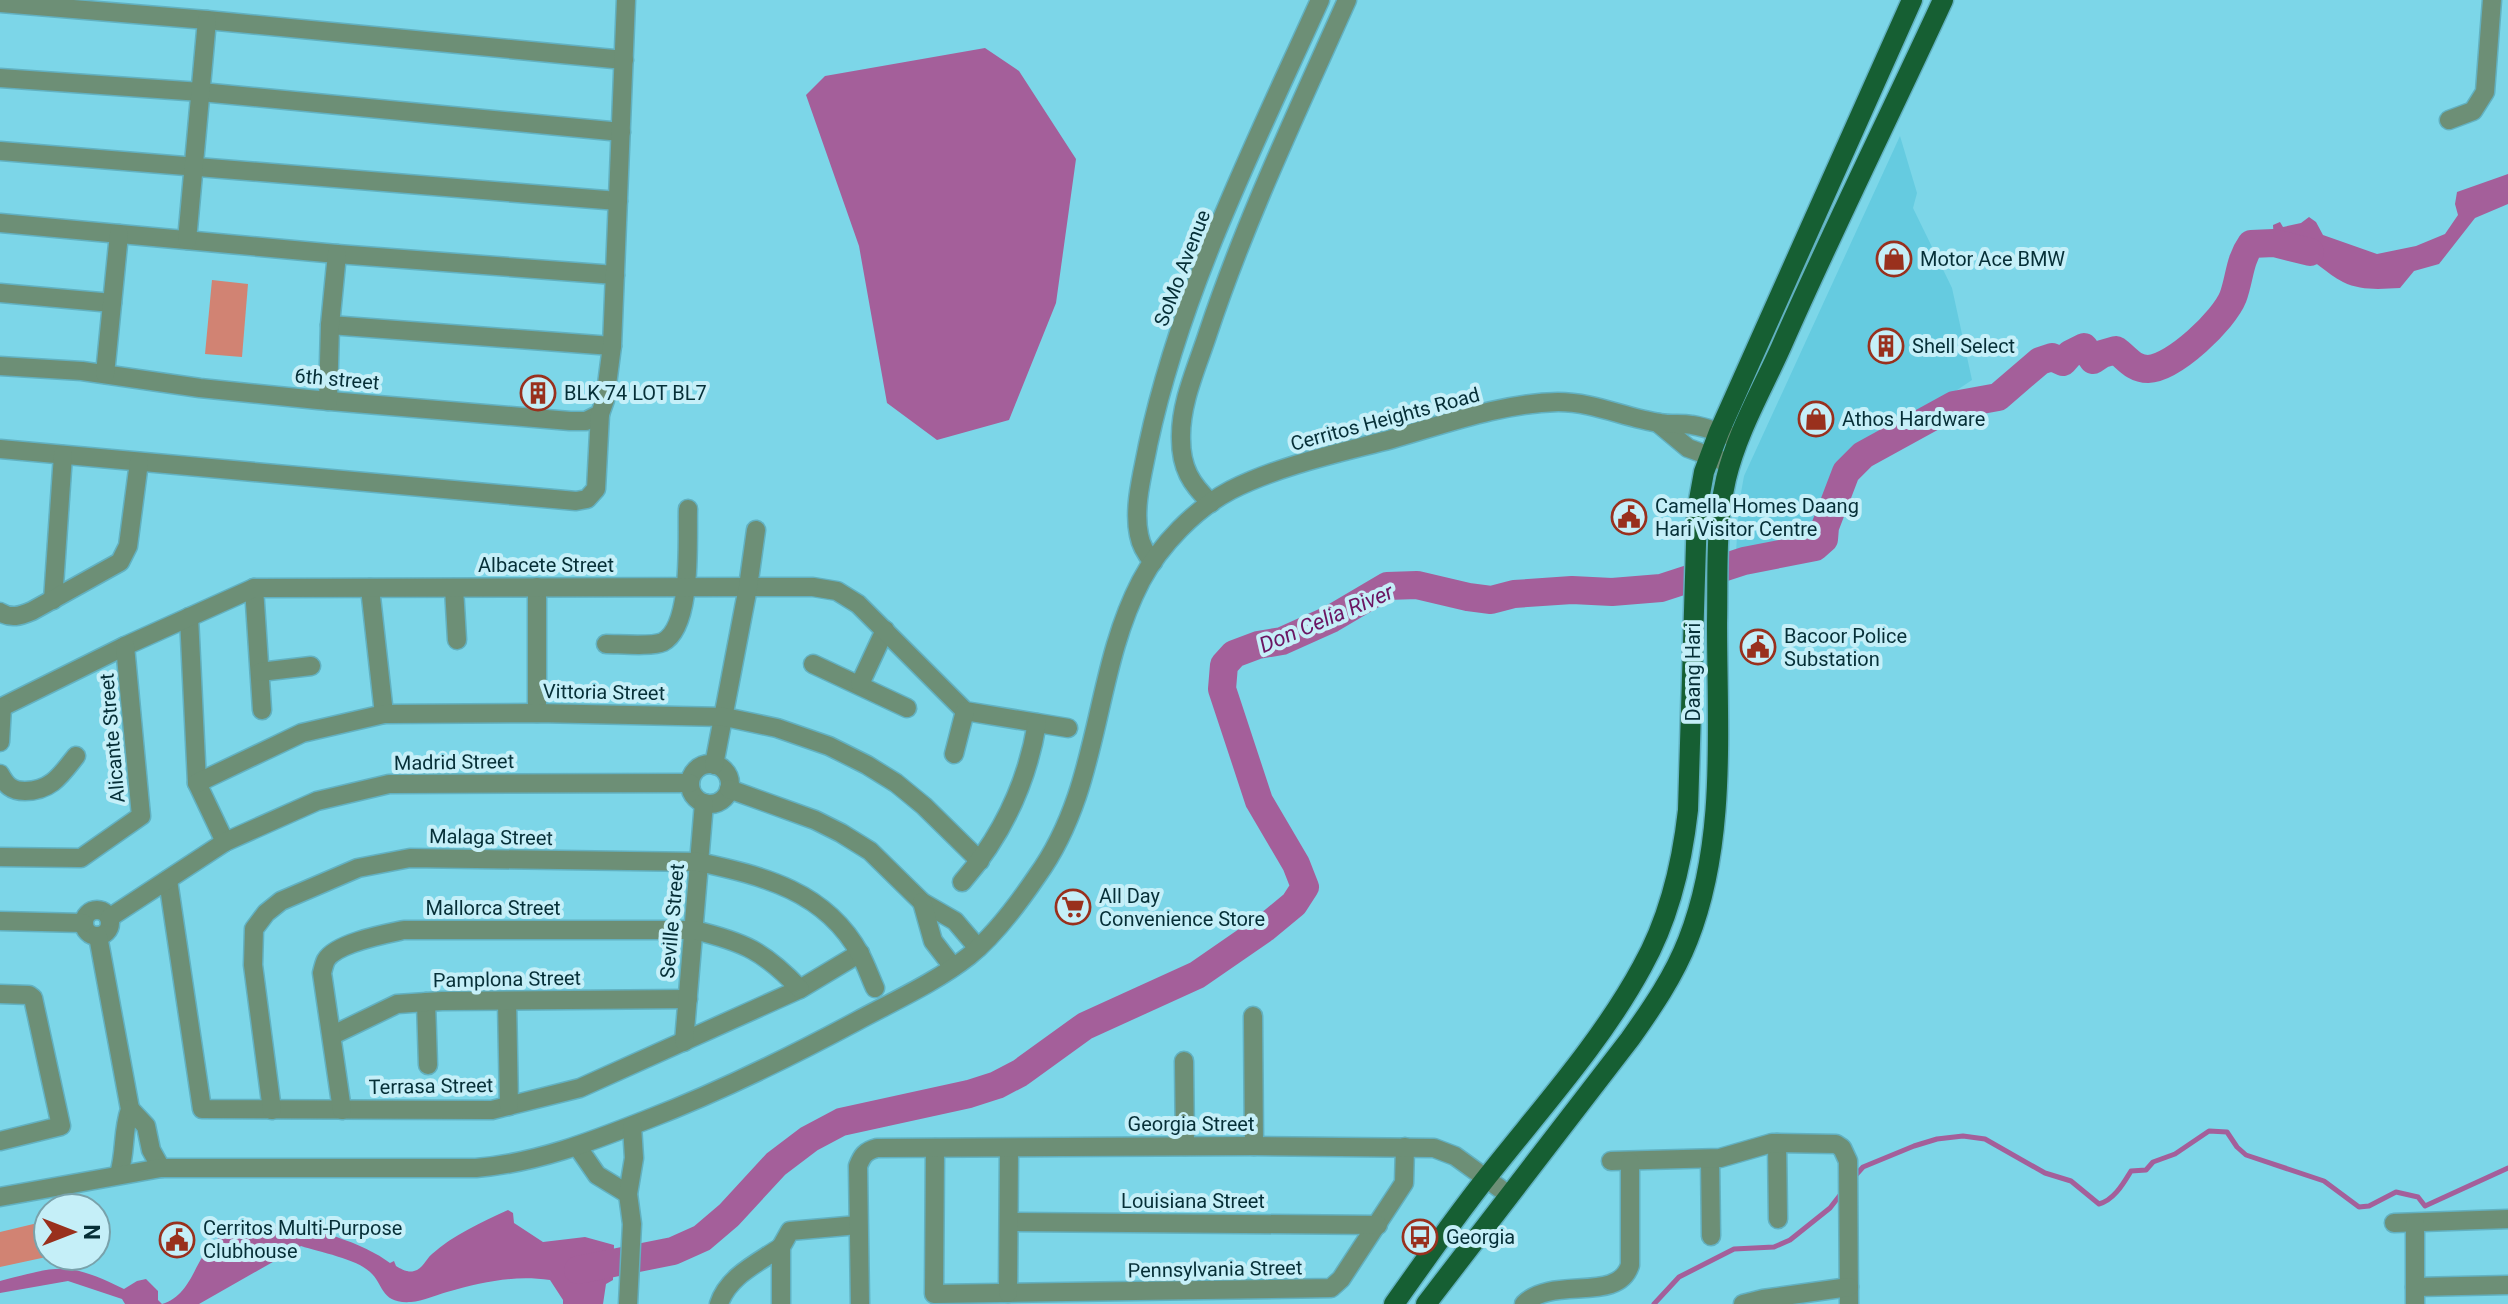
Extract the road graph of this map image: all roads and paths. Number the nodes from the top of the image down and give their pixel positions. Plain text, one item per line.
1 (626, 0) edge
2 (1320, 0) edge
3 (1347, 0) edge
4 (1912, 0) edge
5 (1943, 0) edge
6 (2492, 0) edge
7 (0, 3) edge
8 (207, 20) junction
9 (624, 60) junction
10 (0, 78) edge
11 (201, 92) junction
12 (1870, 93) junction
13 (1894, 106) junction
14 (2449, 120) dead end
15 (621, 132) junction
16 (0, 151) edge
17 (194, 166) junction
18 (618, 201) junction
19 (0, 223) edge
20 (119, 234) junction
21 (187, 240) junction
22 (337, 254) junction
23 (615, 275) junction
24 (1797, 286) junction
25 (0, 293) edge
26 (112, 303) junction
27 (330, 325) junction
28 (612, 346) junction
29 (0, 366) edge
30 (105, 374) junction
31 (328, 401) junction
32 (600, 414) junction
33 (1658, 423) junction
34 (1719, 432) junction
35 (1739, 439) junction
36 (0, 449) edge
37 (63, 455) junction
38 (1709, 457) junction
39 (139, 462) junction
40 (1730, 464) junction
41 (1211, 503) junction
42 (688, 509) dead end
43 (756, 530) dead end
44 (1153, 562) junction
45 (537, 587) junction
46 (685, 587) junction
47 (748, 587) junction
48 (254, 588) junction
49 (370, 588) junction
50 (454, 588) junction
51 (53, 600) junction
52 (0, 612) edge
53 (189, 617) junction
54 (885, 630) junction
55 (457, 640) dead end
56 (606, 644) dead end
57 (125, 646) junction
58 (813, 664) dead end
59 (311, 666) dead end
60 (260, 672) junction
61 (860, 684) junction
62 (1, 707) edge
63 (907, 708) dead end
64 (262, 710) dead end
65 (965, 711) junction
66 (537, 713) junction
67 (384, 714) junction
68 (725, 717) junction
69 (1037, 723) junction
70 (1068, 728) dead end
71 (0, 742) edge
72 (954, 754) dead end
73 (76, 756) dead end
74 (714, 765) junction
75 (0, 774) edge
76 (197, 783) junction
77 (690, 783) junction
78 (729, 789) junction
79 (704, 803) junction
80 (225, 842) junction
81 (0, 857) edge
82 (980, 861) junction
83 (699, 862) junction
84 (168, 880) junction
85 (962, 882) dead end
86 (922, 902) junction
87 (109, 918) junction
88 (0, 921) edge
89 (83, 923) junction
90 (694, 930) junction
91 (98, 936) junction
92 (978, 948) junction
93 (860, 953) junction
94 (953, 967) junction
95 (875, 988) dead end
96 (800, 989) junction
97 (0, 994) edge
98 (688, 999) junction
99 (507, 1001) junction
100 (426, 1002) junction
101 (1253, 1016) dead end
102 (333, 1035) junction
103 (684, 1042) junction
104 (1184, 1061) dead end
105 (428, 1065) dead end
106 (509, 1106) junction
107 (130, 1109) junction
108 (272, 1110) junction
109 (342, 1110) junction
110 (632, 1126) junction
111 (0, 1141) edge
112 (1777, 1143) junction
113 (577, 1146) junction
114 (1185, 1146) junction
115 (1254, 1146) junction
116 (1405, 1147) junction
117 (935, 1148) junction
118 (1009, 1148) junction
119 (1710, 1159) junction
120 (161, 1168) junction
121 (119, 1174) junction
122 (1486, 1178) junction
123 (628, 1194) junction
124 (1509, 1195) junction
125 (0, 1197) edge
126 (1778, 1219) dead end
127 (2508, 1219) edge
128 (1009, 1222) junction
129 (2394, 1223) dead end
130 (2415, 1223) junction
131 (858, 1225) junction
132 (1378, 1225) junction
133 (1711, 1236) dead end
134 (781, 1247) junction
135 (2508, 1285) edge
136 (1008, 1293) junction
137 (1849, 1295) edge
138 (629, 1296) edge
139 (2415, 1296) edge
140 (719, 1304) edge
141 (781, 1304) edge
142 (860, 1304) edge
143 (1394, 1304) edge
144 (1426, 1304) edge
145 (1524, 1304) edge
146 (1743, 1304) edge

1 - 9 street
2 - 44 street, SoMo Avenue
3 - 41 street
4 - 12 main road, Daang Hari
5 - 13 main road, Daang Hari
6 - 14 street
7 - 8 street
8 - 9 street
8 - 11 street
9 - 15 street
10 - 11 street
11 - 15 street
11 - 17 street
12 - 13 main road
12 - 24 main road, Daang Hari
13 - 24 main road, Daang Hari
15 - 18 street
16 - 17 street
17 - 18 street
17 - 21 street
18 - 23 street
19 - 20 street
20 - 21 street
20 - 26 street
21 - 22 street
22 - 23 street
22 - 27 street
23 - 28 street
24 - 34 main road, Daang Hari
24 - 35 main road, Daang Hari
25 - 26 street
26 - 30 street
27 - 28 street
27 - 31 street
28 - 32 street
29 - 30 street, 6th street
30 - 31 street, 6th street
31 - 32 street, 6th street
32 - 39 street
33 - 34 street, Cerritos Heights Road
33 - 38 street, Cerritos Heights Road
33 - 41 street, Cerritos Heights Road
34 - 35 street, Cerritos Heights Road
34 - 38 main road, Daang Hari
35 - 40 main road, Daang Hari
36 - 37 street
37 - 39 street
37 - 51 street
38 - 40 street, Cerritos Heights Road
38 - 122 main road, Daang Hari
39 - 51 street
40 - 124 main road, Daang Hari
41 - 44 street, Cerritos Heights Road
42 - 46 street
43 - 47 street
44 - 92 street, Cerritos Heights Road
45 - 46 street, Albacete Street
45 - 50 street, Albacete Street
45 - 66 street
46 - 47 street, Albacete Street
46 - 56 street
47 - 54 street, Albacete Street
47 - 68 street
48 - 49 street, Albacete Street
48 - 53 street, Albacete Street
48 - 60 street
49 - 50 street, Albacete Street
49 - 67 street
50 - 55 street
51 - 52 street
53 - 57 street, Albacete Street
53 - 76 street
54 - 61 street
54 - 65 street, Albacete Street
57 - 62 street, Albacete Street
57 - 81 street, Alicante Street
58 - 61 street
59 - 60 street
60 - 64 street
61 - 63 street
62 - 71 street
65 - 69 street
65 - 72 street
66 - 67 street, Vittoria Street
66 - 68 street, Vittoria Street
67 - 76 street, Vittoria Street
68 - 74 street
68 - 82 street, Vittoria Street
69 - 70 street
69 - 82 street
73 - 75 street
74 - 77 street
74 - 78 street
76 - 80 street
77 - 79 street
77 - 80 street, Madrid Street
78 - 79 street
78 - 86 street
79 - 83 street, Seville Street
80 - 84 street, Madrid Street
82 - 85 street
83 - 90 street, Seville Street
83 - 93 street, Malaga Street
83 - 108 street, Malaga Street
84 - 87 street, Madrid Street
84 - 108 street, Terrasa Street
86 - 92 street
86 - 94 street
87 - 89 street
87 - 91 street
88 - 89 street
89 - 91 street
90 - 96 street, Mallorca Street
90 - 98 street, Seville Street
90 - 102 street, Mallorca Street
91 - 107 street
92 - 94 street, Cerritos Heights Road
93 - 95 street, Malaga Street
93 - 96 street, Terrasa Street
94 - 110 street, Cerritos Heights Road
96 - 103 street, Terrasa Street
97 - 111 street
98 - 99 street, Pamplona Street
98 - 103 street, Seville Street
99 - 100 street, Pamplona Street
99 - 106 street
100 - 102 street, Pamplona Street
100 - 105 street
101 - 115 street
102 - 109 street, Mallorca Street
103 - 106 street, Terrasa Street
104 - 114 street
106 - 109 street, Terrasa Street
107 - 120 street
107 - 121 street
108 - 109 street, Terrasa Street
110 - 113 street, Cerritos Heights Road
110 - 123 street
112 - 119 street
112 - 126 street
112 - 137 street
113 - 120 street, Cerritos Heights Road
113 - 123 street
114 - 115 street, Georgia Street
114 - 118 street, Georgia Street
115 - 116 street, Georgia Street
116 - 122 street, Georgia Street
116 - 132 street, Pennsylvania Street
117 - 118 street, Georgia Street
117 - 131 street, Georgia Street
117 - 136 street, Pennsylvania Street
118 - 128 street
119 - 133 street
119 - 145 street
120 - 121 street, Cerritos Heights Road
121 - 125 street, Cerritos Heights Road
122 - 124 street, Georgia Street
122 - 143 main road, Daang Hari
123 - 138 street
124 - 144 main road, Daang Hari
127 - 130 street
128 - 132 street, Louisiana Street
128 - 136 street
129 - 130 street
130 - 139 street
131 - 134 street
131 - 142 street
132 - 136 street, Pennsylvania Street
134 - 140 street
134 - 141 street
135 - 139 street
137 - 146 street

